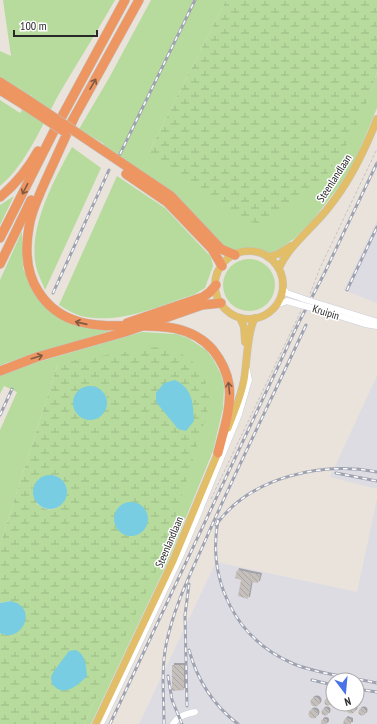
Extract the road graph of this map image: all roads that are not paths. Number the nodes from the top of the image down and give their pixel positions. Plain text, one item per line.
1 (125, 0) edge
2 (139, 0) edge
3 (108, 31) junction
4 (0, 82) edge
5 (0, 90) edge
6 (26, 103) junction
7 (74, 118) junction
8 (377, 118) edge
9 (100, 152) junction
10 (0, 197) edge
11 (0, 238) edge
12 (298, 241) junction
13 (234, 255) junction
14 (268, 257) junction
15 (0, 264) edge
16 (222, 266) junction
17 (278, 268) junction
18 (216, 285) junction
19 (283, 289) junction
20 (221, 303) junction
21 (302, 305) junction
22 (276, 306) junction
23 (321, 308) junction
24 (240, 318) junction
25 (255, 318) junction
26 (377, 322) edge
27 (120, 325) junction
28 (143, 326) junction
29 (377, 326) edge
30 (246, 362) junction
31 (0, 370) edge
32 (218, 453) junction
33 (195, 712) dead end
34 (96, 724) edge
35 (101, 724) edge
36 (173, 724) edge

1 - 3 highway
7 -> 2 highway
3 - 10 highway
3 -> 11 highway
4 - 6 highway
5 - 6 highway
6 - 9 highway, bridge
7 - 15 highway
27 -> 7 highway
8 - 12 main road, Steenlandlaan
9 - 13 highway
9 - 16 highway
12 - 14 main road, Steenlandlaan
12 - 17 main road, Steenlandlaan
13 - 14 main road
13 - 16 main road
14 - 17 main road
16 - 18 main road
17 - 19 main road
18 - 20 main road
18 - 27 highway
19 - 21 street
19 - 22 main road
20 - 24 main road
20 - 28 highway
21 - 22 street, Kruipin
21 - 23 street, bridge
22 - 25 main road
23 - 26 street, Kruipin
23 - 29 street, Kruipin
24 - 25 main road
24 - 30 main road, Steenlandlaan
25 - 30 main road, Steenlandlaan
27 - 28 highway
31 -> 28 highway
32 -> 28 highway
30 - 32 main road, Steenlandlaan
30 - 35 street
32 - 34 main road, Steenlandlaan
33 - 36 street

